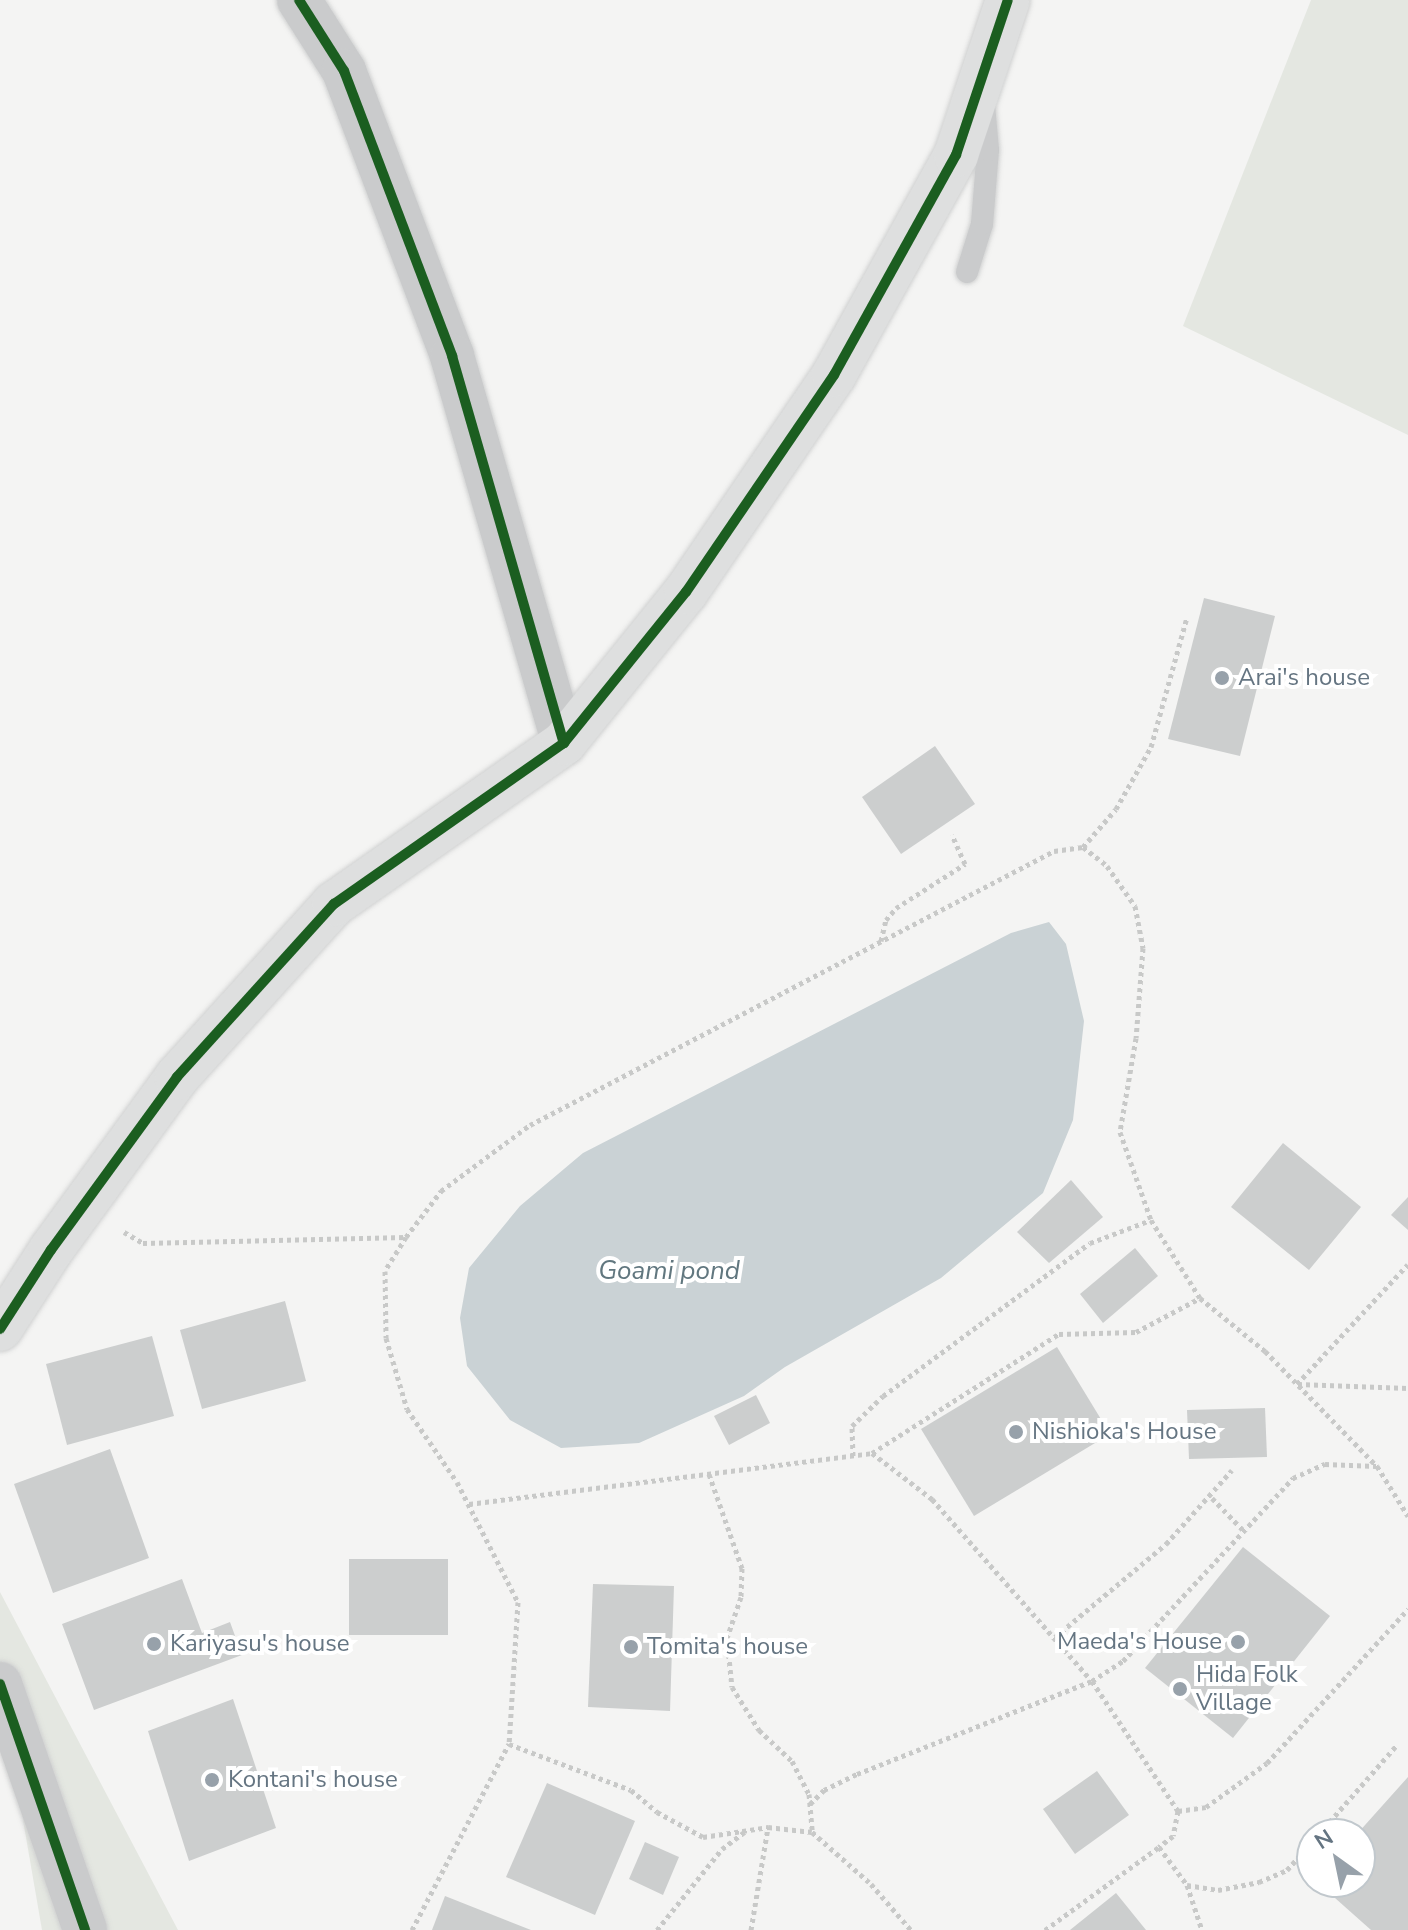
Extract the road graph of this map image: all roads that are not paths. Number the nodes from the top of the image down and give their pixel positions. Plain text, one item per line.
1 (299, 0) edge
2 (1008, 0) edge
3 (981, 80) junction
4 (967, 272) dead end
5 (564, 743) junction
6 (0, 1329) edge
7 (0, 1684) edge
8 (85, 1930) edge

1 - 5 street
2 - 3 street
3 - 4 lane
3 - 5 street
5 - 6 street
7 - 8 street

